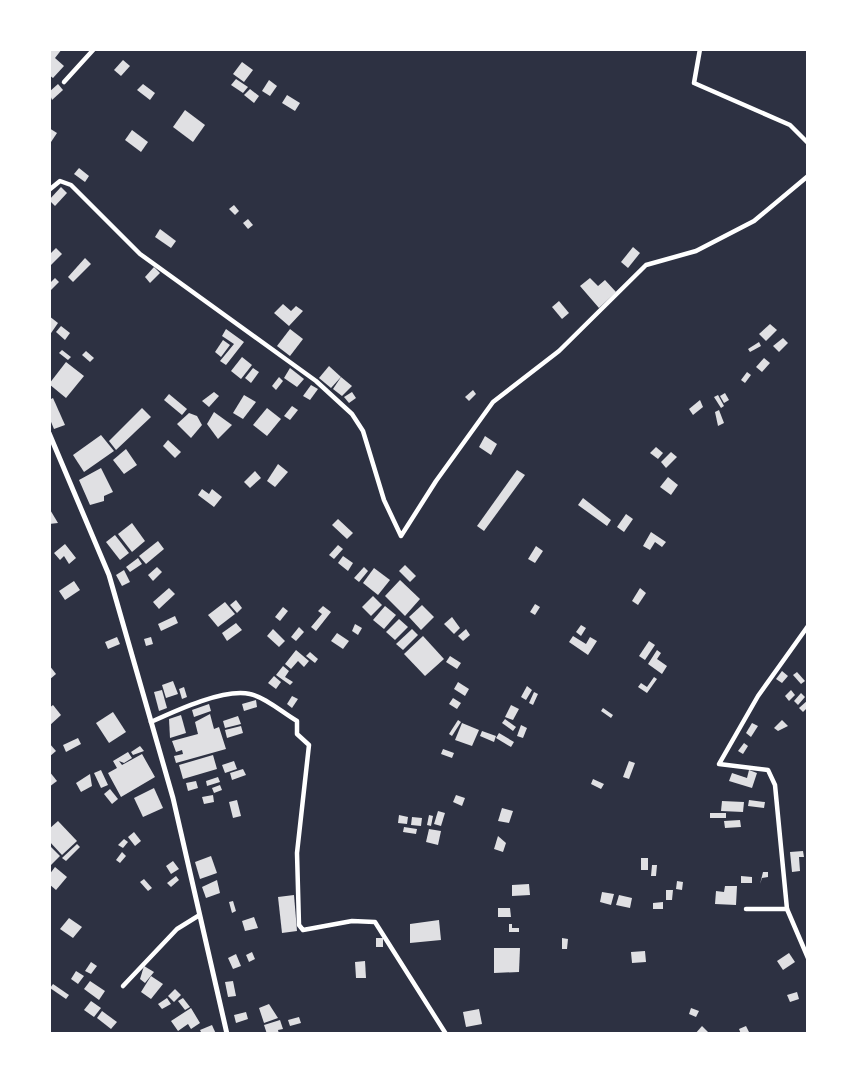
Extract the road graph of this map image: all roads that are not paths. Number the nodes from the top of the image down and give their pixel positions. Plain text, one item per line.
1 (94, 49) edge
2 (700, 49) edge
3 (64, 82) dead end
4 (808, 143) edge
5 (808, 176) edge
6 (49, 190) edge
7 (49, 433) edge
8 (808, 626) edge
9 (151, 722) junction
10 (746, 909) dead end
11 (787, 909) junction
12 (198, 916) junction
13 (808, 958) edge
14 (123, 986) dead end
15 (227, 1034) edge
16 (446, 1034) edge

1 - 3 street
2 - 4 street
5 - 6 street
7 - 9 street
8 - 11 street
9 - 12 street
9 - 16 street
10 - 11 street
11 - 13 street
12 - 14 street
12 - 15 street

